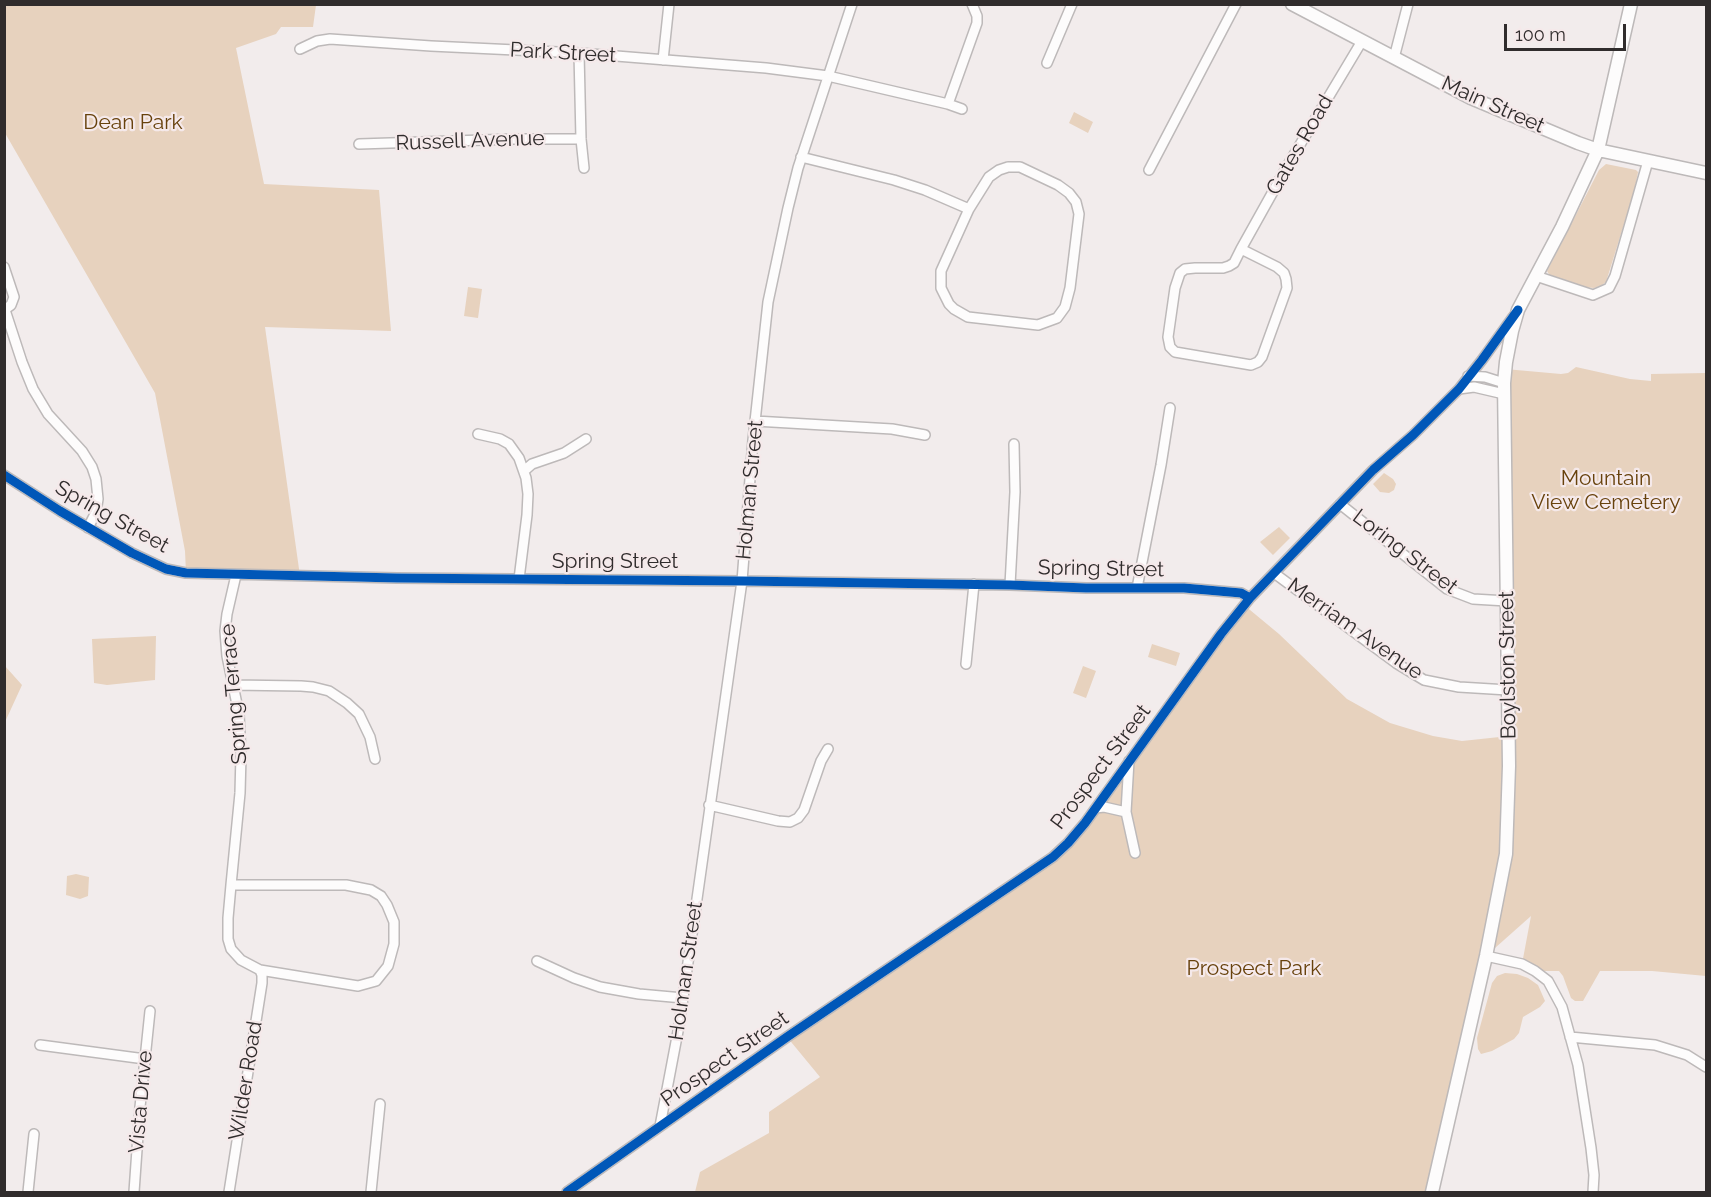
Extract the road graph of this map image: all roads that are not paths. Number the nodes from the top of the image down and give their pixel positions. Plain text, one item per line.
1 (669, 4) edge
2 (852, 4) edge
3 (972, 4) edge
4 (1072, 4) edge
5 (1236, 4) edge
6 (1292, 4) edge
7 (1408, 4) edge
8 (1631, 4) edge
9 (1362, 41) junction
10 (300, 49) dead end
11 (579, 53) junction
12 (1394, 58) junction
13 (663, 60) junction
14 (1047, 63) dead end
15 (828, 76) junction
16 (948, 104) junction
17 (962, 109) dead end
18 (581, 139) junction
19 (359, 144) dead end
20 (1598, 150) junction
21 (801, 157) junction
22 (1648, 161) junction
23 (584, 168) dead end
24 (1149, 170) dead end
25 (1707, 173) edge
26 (969, 209) junction
27 (1241, 249) junction
28 (4, 267) edge
29 (1536, 276) junction
30 (5, 310) edge
31 (1518, 310) junction
32 (1468, 376) junction
33 (1459, 389) junction
34 (1504, 389) junction
35 (1170, 408) dead end
36 (755, 421) junction
37 (478, 434) dead end
38 (925, 435) dead end
39 (586, 439) dead end
40 (1014, 444) dead end
41 (524, 471) junction
42 (4, 475) edge
43 (1340, 504) junction
44 (88, 528) junction
45 (1274, 573) junction
46 (236, 575) junction
47 (519, 579) junction
48 (742, 581) junction
49 (974, 584) junction
50 (1010, 585) junction
51 (1137, 588) junction
52 (1250, 598) junction
53 (1507, 601) junction
54 (966, 664) dead end
55 (232, 686) junction
56 (1508, 690) junction
57 (828, 748) dead end
58 (375, 759) dead end
59 (1129, 761) junction
60 (709, 805) junction
61 (1096, 808) junction
62 (1126, 812) junction
63 (1136, 853) dead end
64 (231, 885) junction
65 (1486, 956) junction
66 (537, 962) dead end
67 (260, 970) junction
68 (682, 998) junction
69 (150, 1011) dead end
70 (1570, 1037) junction
71 (40, 1045) dead end
72 (145, 1059) junction
73 (1707, 1067) edge
74 (665, 1099) junction
75 (381, 1104) dead end
76 (681, 1111) junction
77 (660, 1126) junction
78 (34, 1134) dead end
79 (28, 1192) edge
80 (134, 1192) edge
81 (229, 1192) edge
82 (371, 1192) edge
83 (567, 1192) edge
84 (1432, 1192) edge
85 (1593, 1192) edge

1 - 13 street
2 - 15 street, Holman Street
3 - 16 street
4 - 14 street
5 - 24 street
6 - 9 main road, Main Street
7 - 12 street
8 - 20 main road, Boylston Street
9 - 12 main road, Main Street
9 - 27 street, Gates Road
10 - 11 street, Park Street
11 - 13 street, Park Street
11 - 18 street
12 - 20 main road, Main Street
13 - 15 street, Park Street
15 - 16 street, Park Street
15 - 21 street, Holman Street
16 - 17 street, Park Street
18 - 19 street, Russell Avenue
18 - 23 street
20 - 22 main road, Main Street
20 - 29 main road, Boylston Street
21 - 26 street
21 - 36 street, Holman Street
22 - 25 main road, Main Street
22 - 29 street
26 - 26 street
27 - 27 street, Gates Road
28 - 30 street
29 - 31 main road, Boylston Street
30 - 44 street
31 - 32 street, Prospect Street
31 - 34 main road, Boylston Street
32 - 33 street, Prospect Street
32 - 34 street
33 - 34 street
33 - 43 street, Prospect Street
34 - 53 main road, Boylston Street
35 - 51 street
36 - 38 street
36 - 48 street, Holman Street
37 - 41 street
39 - 41 street
40 - 50 street
41 - 47 street
42 - 44 street, Spring Street
43 - 45 street, Prospect Street
43 - 53 street, Loring Street
44 - 46 street, Spring Street
45 - 52 street, Prospect Street
45 - 56 street, Merriam Avenue
46 - 47 street, Spring Street
46 - 55 street, Spring Terrace
47 - 48 street, Spring Street
48 - 49 street, Spring Street
48 - 60 street, Holman Street
49 - 50 street, Spring Street
49 - 54 street
50 - 51 street, Spring Street
51 - 52 street, Spring Street
52 - 59 street, Prospect Street
53 - 56 main road, Boylston Street
55 - 58 street
55 - 64 street, Spring Terrace
56 - 65 main road, Boylston Street
57 - 60 street
59 - 61 street, Prospect Street
59 - 62 street
60 - 68 street, Holman Street
61 - 62 street
61 - 76 street, Prospect Street
62 - 63 street
64 - 67 street, Spring Terrace
64 - 67 street
65 - 70 street
65 - 84 main road, Boylston Street
66 - 68 street
67 - 81 street, Wilder Road
68 - 74 street, Holman Street
69 - 72 street, Vista Drive
70 - 73 street
70 - 85 street
71 - 72 street
72 - 80 street, Vista Drive
74 - 76 street
74 - 77 street, Holman Street
75 - 82 street
76 - 77 street, Prospect Street
77 - 83 street, Prospect Street
78 - 79 street

